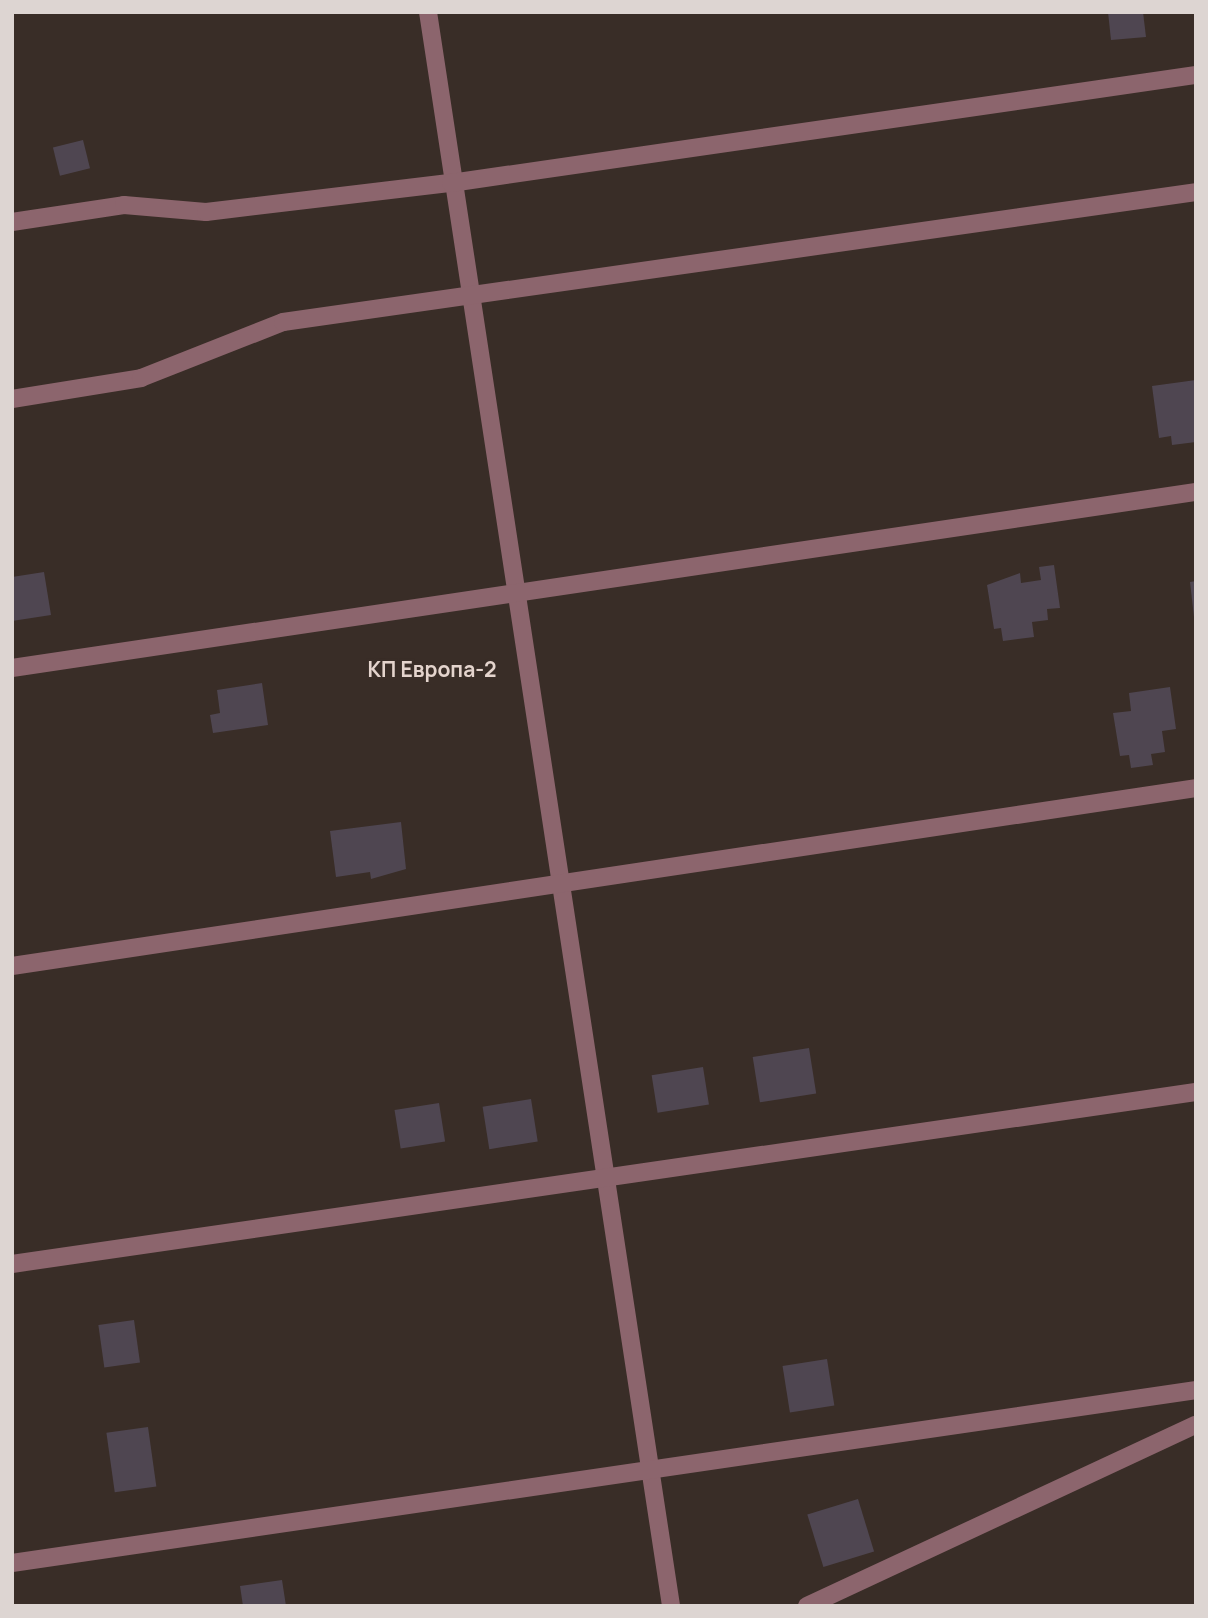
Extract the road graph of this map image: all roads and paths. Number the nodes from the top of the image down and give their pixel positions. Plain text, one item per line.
1 (428, 12) edge
2 (1196, 75) edge
3 (451, 183) junction
4 (1196, 192) edge
5 (12, 222) edge
6 (469, 301) junction
7 (12, 399) edge
8 (1196, 492) edge
9 (515, 594) junction
10 (12, 668) edge
11 (1196, 788) edge
12 (563, 882) junction
13 (12, 966) edge
14 (1196, 1092) edge
15 (606, 1180) junction
16 (12, 1264) edge
17 (1196, 1390) edge
18 (1196, 1425) edge
19 (648, 1468) junction
20 (12, 1563) edge
21 (671, 1606) edge
22 (807, 1606) edge

1 - 3 street
2 - 3 street
3 - 5 street
3 - 6 street
4 - 6 street
6 - 7 street
6 - 9 street
8 - 9 street
9 - 10 street
9 - 12 street
11 - 12 street
12 - 13 street
12 - 15 street
14 - 15 street
15 - 16 street
15 - 19 street
17 - 19 street
18 - 22 street
19 - 20 street
19 - 21 street

